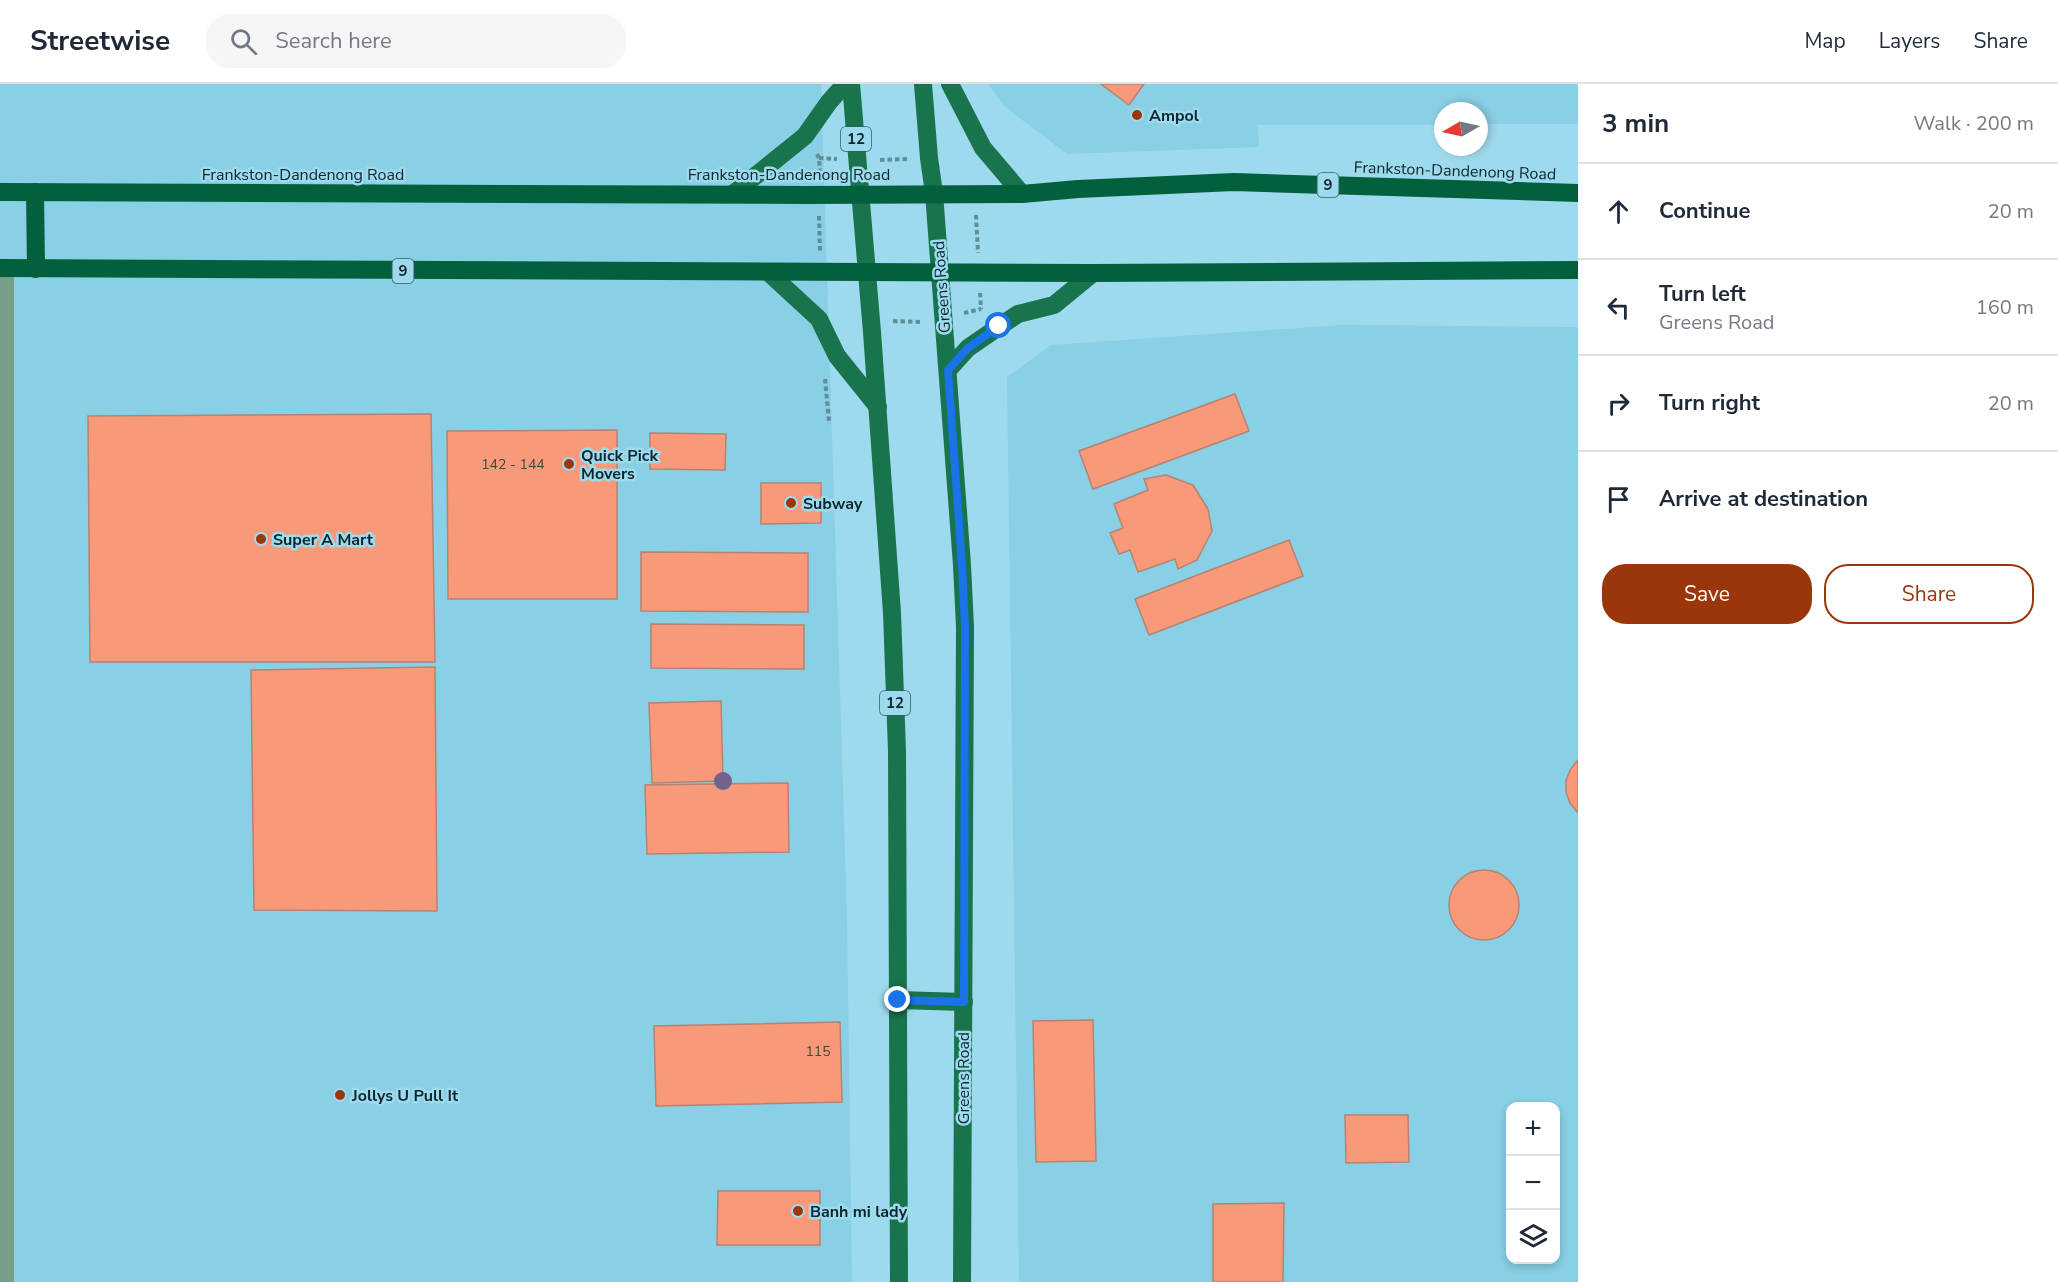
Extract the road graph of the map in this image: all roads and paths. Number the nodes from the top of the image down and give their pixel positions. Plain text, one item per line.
1 (845, 84) edge
2 (851, 84) edge
3 (923, 84) edge
4 (950, 84) edge
5 (819, 158) dead end
6 (929, 158) junction
7 (858, 160) junction
8 (0, 192) edge
9 (35, 192) junction
10 (934, 193) junction
11 (1578, 193) edge
12 (733, 194) junction
13 (861, 194) junction
14 (1022, 194) junction
15 (2, 268) edge
16 (36, 268) junction
17 (1578, 270) edge
18 (867, 272) junction
19 (940, 272) junction
20 (769, 273) junction
21 (1093, 273) junction
22 (948, 370) junction
23 (878, 407) junction
24 (898, 1000) junction
25 (964, 1002) junction
26 (5, 1282) edge
27 (899, 1282) edge
28 (962, 1282) edge

1 - 12 main road
2 - 7 main road, 12
3 - 6 main road, Greens Road
4 - 14 main road
5 - 7 path
6 - 7 path
6 - 10 main road, Greens Road
7 - 13 main road, 12
8 - 9 highway, Frankston-Dandenong Road / 9
9 - 12 highway, Frankston-Dandenong Road / 9
9 - 16 highway
10 - 13 highway, Frankston-Dandenong Road / 9
10 - 14 highway, Frankston-Dandenong Road / 9
10 - 19 main road, Greens Road
11 - 14 highway, Frankston-Dandenong Road / 9
12 - 13 highway, Frankston-Dandenong Road / 9
13 - 18 main road, 12
15 - 16 highway, 9
15 - 26 lane
16 - 20 highway, 9
17 - 21 highway, 9
18 - 19 highway, 9
18 - 20 highway, 9
18 - 23 main road, 12
19 - 21 highway, 9
19 - 22 main road, Greens Road
20 - 23 main road
21 - 22 main road
22 - 25 main road, Greens Road
23 - 24 main road, 12
24 - 25 main road
24 - 27 main road, 12
25 - 28 main road, Greens Road

